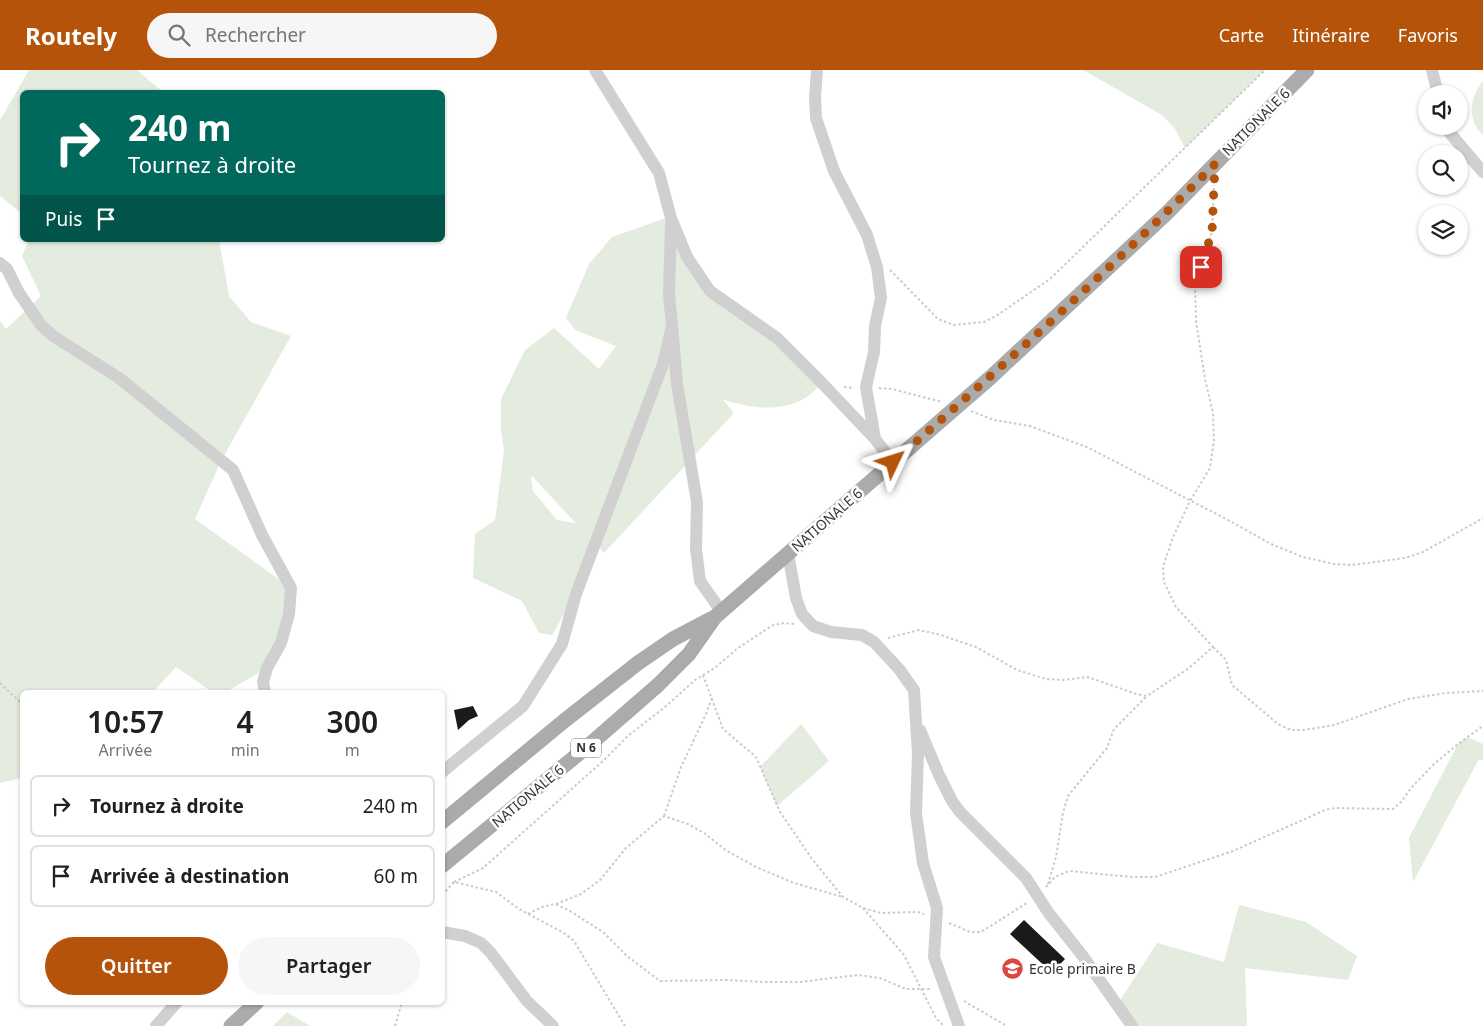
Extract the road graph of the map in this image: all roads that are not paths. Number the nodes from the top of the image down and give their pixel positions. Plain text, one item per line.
1 (595, 70) edge
2 (817, 70) edge
3 (1307, 70) edge
4 (1432, 70) edge
5 (1436, 85) edge
6 (1452, 135) edge
7 (1483, 172) edge
8 (671, 218) junction
9 (0, 263) edge
10 (672, 326) junction
11 (875, 439) junction
12 (893, 462) junction
13 (788, 553) junction
14 (718, 614) junction
15 (265, 690) edge
16 (916, 721) junction
17 (445, 770) edge
18 (445, 820) edge
19 (445, 864) edge
20 (445, 933) edge
21 (174, 1005) edge
22 (254, 1005) edge
23 (156, 1026) edge
24 (231, 1026) edge
25 (553, 1026) edge
26 (960, 1026) edge
27 (1132, 1026) edge

1 - 8 street
2 - 11 street
3 - 12 main road, NATIONALE 6 / N 6
4 - 5 street
6 - 7 street
8 - 10 street
8 - 11 street
9 - 15 street
10 - 14 street
10 - 17 street
11 - 12 street
12 - 13 main road, NATIONALE 6 / N 6
13 - 14 main road, NATIONALE 6 / N 6
13 - 16 street
14 - 18 main road, NATIONALE 6 / N 6
14 - 19 main road, NATIONALE 6 / N 6
16 - 26 street
16 - 27 street
20 - 25 street
21 - 23 street
22 - 24 main road

